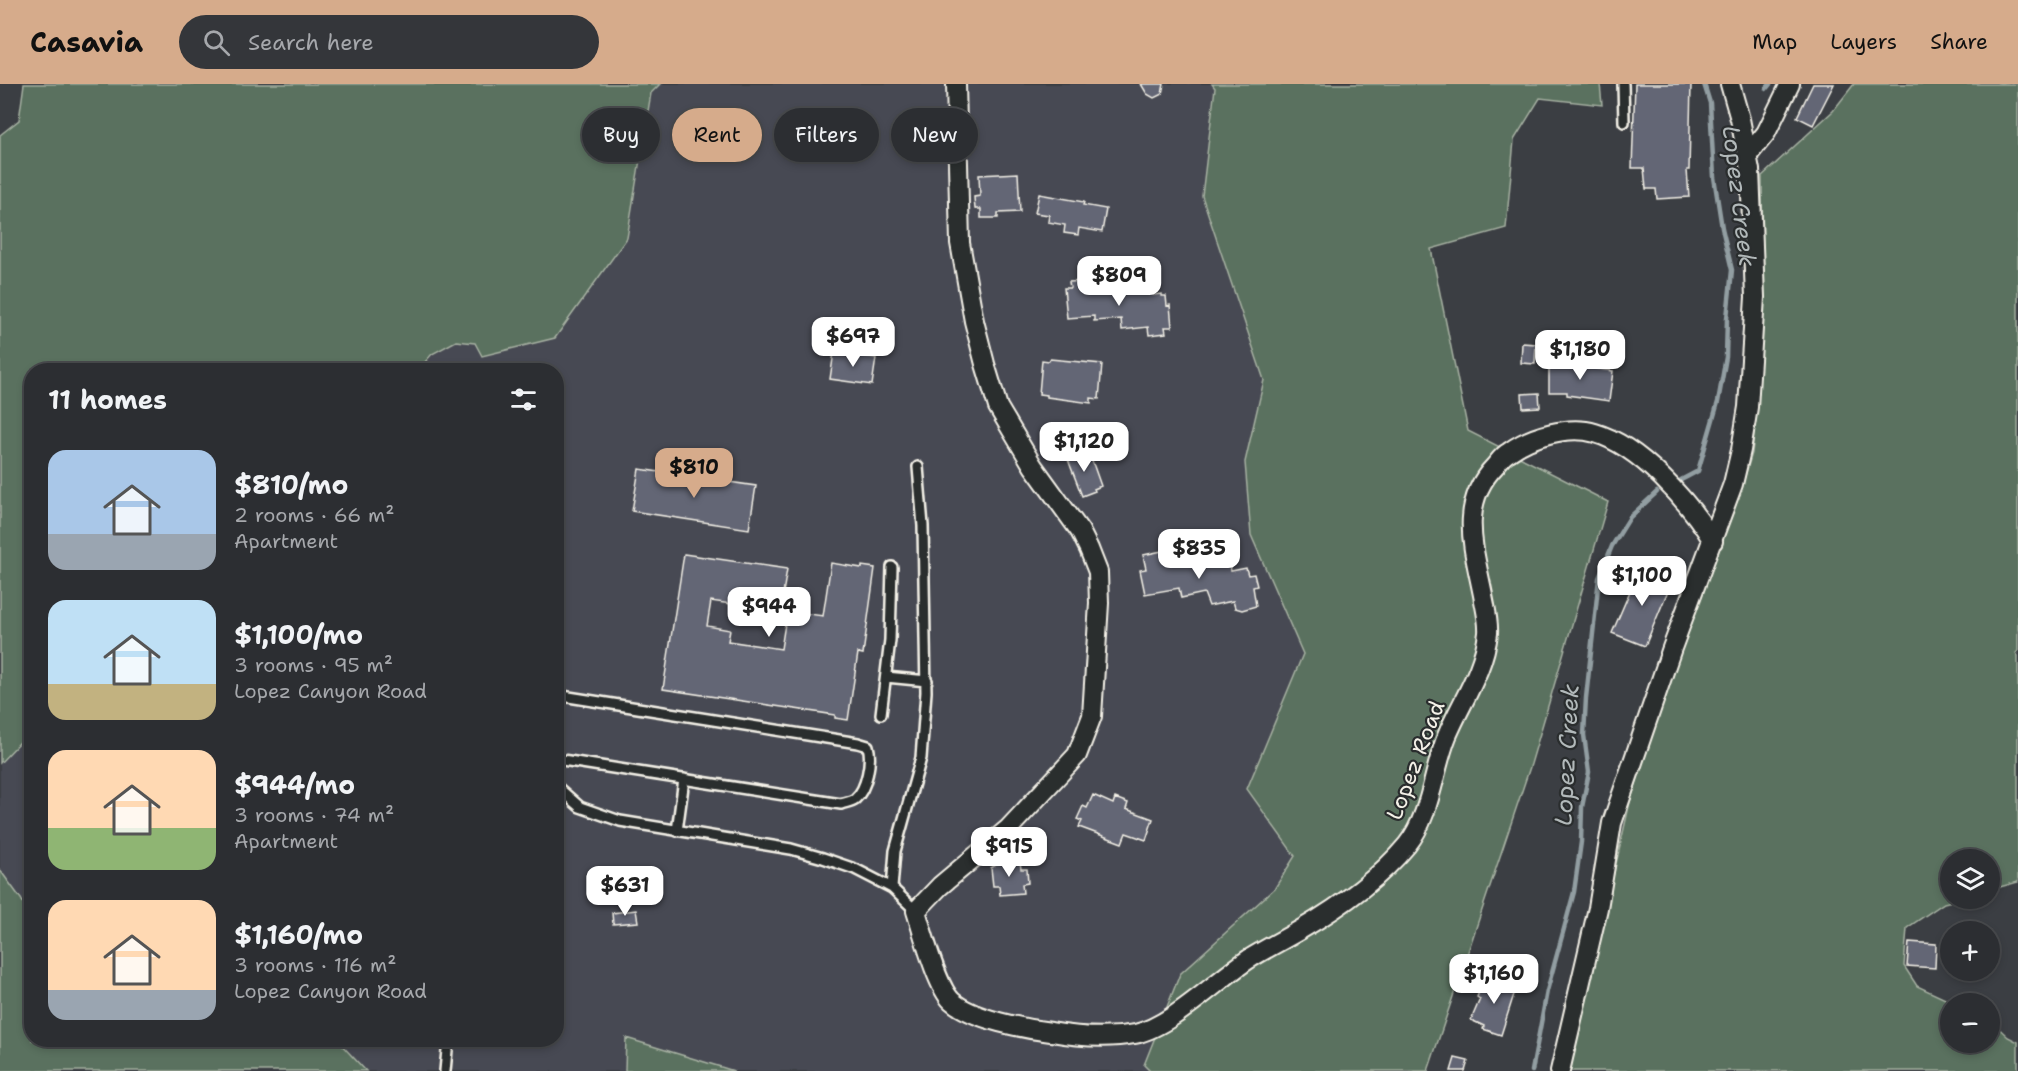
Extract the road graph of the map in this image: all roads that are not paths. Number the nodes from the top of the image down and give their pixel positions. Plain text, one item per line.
1 (956, 84) edge
2 (1623, 84) edge
3 (1730, 84) edge
4 (1790, 84) edge
5 (1624, 122) dead end
6 (1748, 155) junction
7 (918, 467) dead end
8 (1713, 541) junction
9 (892, 567) dead end
10 (886, 677) junction
11 (927, 681) junction
12 (564, 696) edge
13 (882, 714) dead end
14 (564, 760) edge
15 (684, 779) junction
16 (564, 793) edge
17 (677, 831) junction
18 (892, 888) junction
19 (916, 911) junction
20 (447, 1047) edge
21 (445, 1071) edge
22 (1560, 1071) edge

1 - 19 street
2 - 5 lane
3 - 6 street
4 - 6 street
6 - 8 street
7 - 11 lane
8 - 19 street, Lopez Road
8 - 22 street
9 - 10 lane
10 - 11 lane
10 - 13 lane
11 - 18 lane
12 - 15 lane
14 - 15 lane
15 - 17 lane
16 - 17 lane
17 - 18 lane
18 - 19 lane
20 - 21 lane

